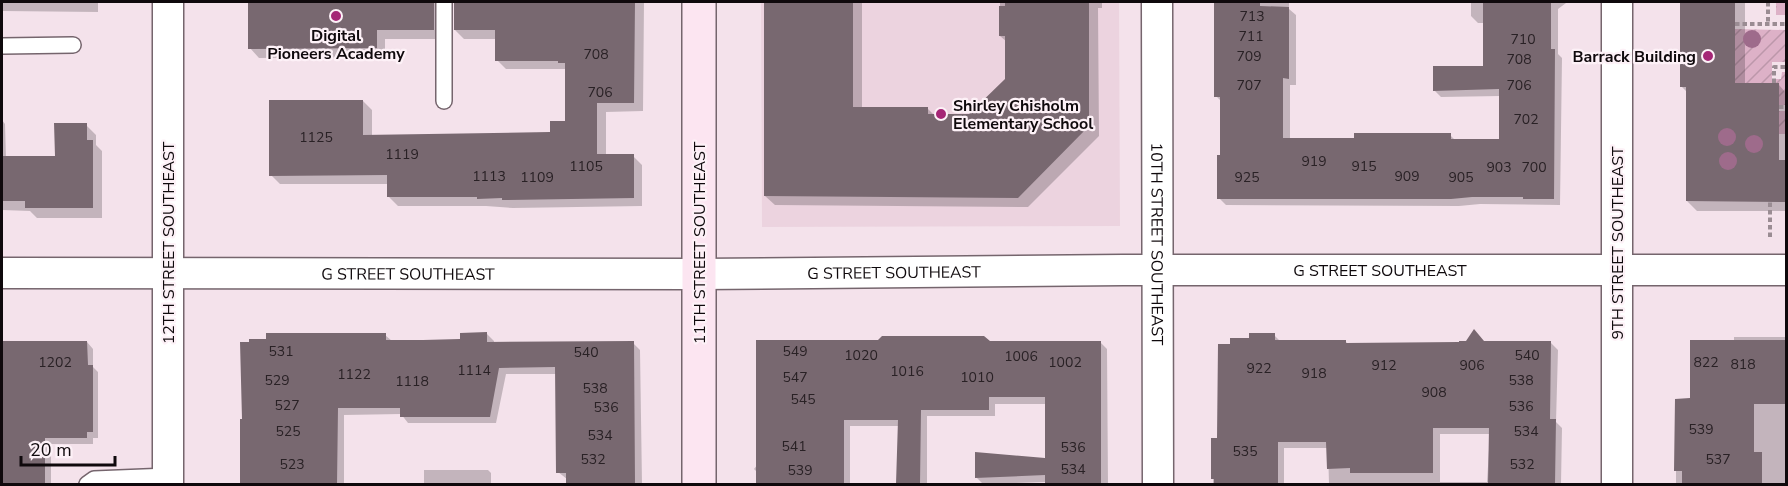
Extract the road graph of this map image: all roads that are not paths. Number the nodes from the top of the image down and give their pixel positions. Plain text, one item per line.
1 (168, 2) edge
2 (444, 2) edge
3 (699, 2) edge
4 (1157, 2) edge
5 (1617, 2) edge
6 (73, 45) dead end
7 (2, 46) edge
8 (444, 101) dead end
9 (1157, 270) junction
10 (1617, 270) junction
11 (1786, 270) edge
12 (2, 273) edge
13 (169, 273) junction
14 (699, 274) junction
15 (168, 480) edge
16 (87, 484) edge
17 (699, 484) edge
18 (1158, 484) edge
19 (1617, 484) edge

1 - 13 street, 12TH STREET SOUTHEAST
2 - 8 lane
3 - 14 main road, 11TH STREET SOUTHEAST
4 - 9 street, 10TH STREET SOUTHEAST
5 - 10 street, 9TH STREET SOUTHEAST
6 - 7 lane
9 - 10 street, G STREET SOUTHEAST
9 - 14 street, G STREET SOUTHEAST
9 - 18 street, 10TH STREET SOUTHEAST
10 - 11 street, G STREET SOUTHEAST
10 - 19 street, 9TH STREET SOUTHEAST
12 - 13 street, G STREET SOUTHEAST
13 - 14 street, G STREET SOUTHEAST
13 - 15 street, 12TH STREET SOUTHEAST
14 - 17 main road, 11TH STREET SOUTHEAST
15 - 16 lane

